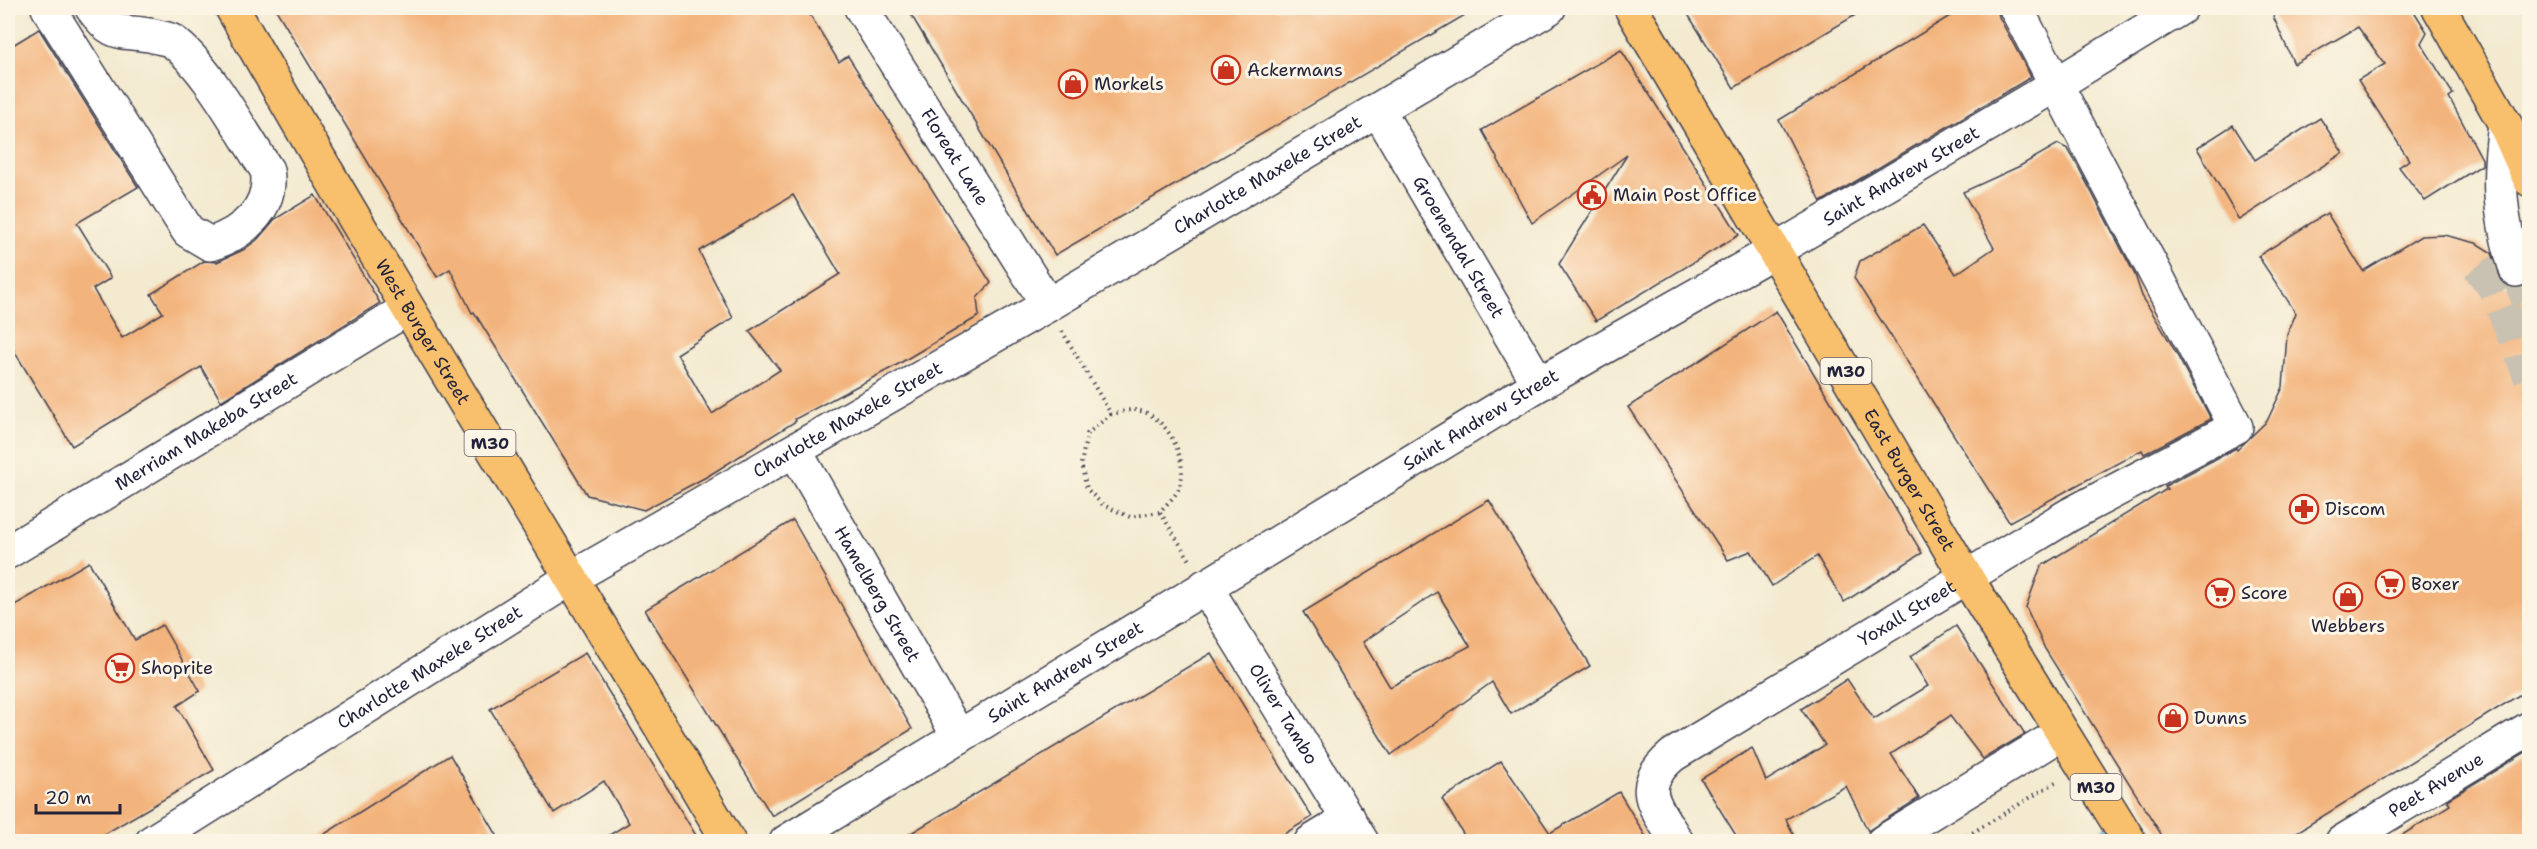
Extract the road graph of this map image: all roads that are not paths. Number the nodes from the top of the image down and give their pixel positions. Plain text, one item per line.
1 (48, 8) edge
2 (232, 8) edge
3 (861, 8) edge
4 (1549, 8) edge
5 (1631, 8) edge
6 (2016, 8) edge
7 (2181, 8) edge
8 (2439, 8) edge
9 (95, 12) edge
10 (67, 37) junction
11 (2058, 84) junction
12 (1378, 110) junction
13 (2505, 124) junction
14 (2529, 180) edge
15 (1776, 250) junction
16 (2517, 270) tunnel mouth
17 (1048, 305) junction
18 (407, 309) junction
19 (1539, 384) junction
20 (795, 451) junction
21 (8, 552) edge
22 (1965, 575) junction
23 (573, 577) junction
24 (1205, 586) junction
25 (2529, 728) edge
26 (2062, 733) junction
27 (959, 737) junction
28 (1355, 830) edge
29 (152, 842) edge
30 (729, 842) edge
31 (786, 842) edge
32 (1311, 842) edge
33 (1677, 842) edge
34 (1883, 842) edge
35 (2130, 842) edge
36 (2342, 842) edge

1 - 10 street
2 - 18 main road, West Burger Street / M30
3 - 17 street, Floreat Lane
4 - 12 street, Charlotte Maxeke Street
5 - 15 main road, East Burger Street / M30
6 - 11 street
7 - 11 street, Saint Andrew Street
8 - 13 main road
9 - 10 street
9 - 10 street
11 - 15 street, Saint Andrew Street
11 - 22 street, Yoxall Street
12 - 17 street, Charlotte Maxeke Street
12 - 19 street, Groenendal Street
13 - 14 main road
13 - 16 street
15 - 19 street, Saint Andrew Street
15 - 22 main road, East Burger Street / M30
17 - 20 street, Charlotte Maxeke Street
18 - 21 street, Merriam Makeba Street
18 - 23 main road, West Burger Street / M30
19 - 24 street, Saint Andrew Street
20 - 23 street, Charlotte Maxeke Street
20 - 27 street, Hamelberg Street
22 - 26 main road, East Burger Street / M30
22 - 33 street, Yoxall Street
23 - 29 street, Charlotte Maxeke Street
23 - 30 main road, West Burger Street / M30
24 - 27 street, Saint Andrew Street
24 - 28 street, Oliver Tambo
25 - 36 street, Peet Avenue
26 - 34 street
26 - 35 main road, M30
27 - 31 street, Saint Andrew Street
28 - 32 street

